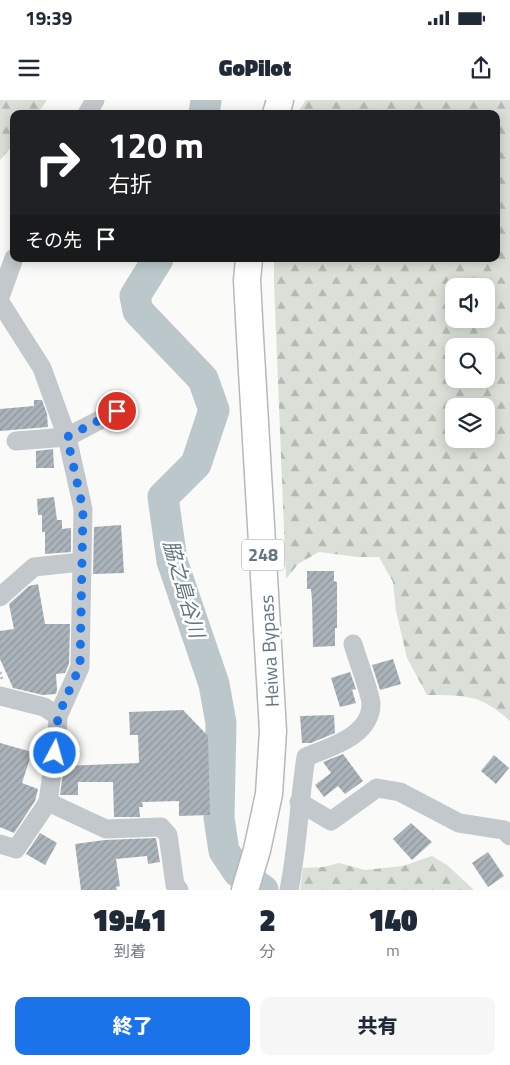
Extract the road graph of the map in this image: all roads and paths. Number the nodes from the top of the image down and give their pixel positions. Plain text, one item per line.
1 (13, 262) edge
2 (249, 262) edge
3 (0, 297) edge
4 (0, 302) edge
5 (117, 411) dead end
6 (67, 437) junction
7 (16, 441) dead end
8 (81, 562) junction
9 (0, 597) edge
10 (353, 644) dead end
11 (0, 696) edge
12 (58, 716) junction
13 (48, 802) junction
14 (299, 802) junction
15 (510, 836) edge
16 (0, 844) edge
17 (180, 890) edge
18 (245, 890) edge
19 (289, 890) edge

1 - 3 street
2 - 18 highway, Heiwa Bypass / 248
4 - 6 street
5 - 6 street
6 - 7 street
6 - 8 street
8 - 9 street
8 - 12 street
10 - 14 street
11 - 12 street
12 - 13 street
13 - 16 street
13 - 17 street
14 - 15 street
14 - 19 street

